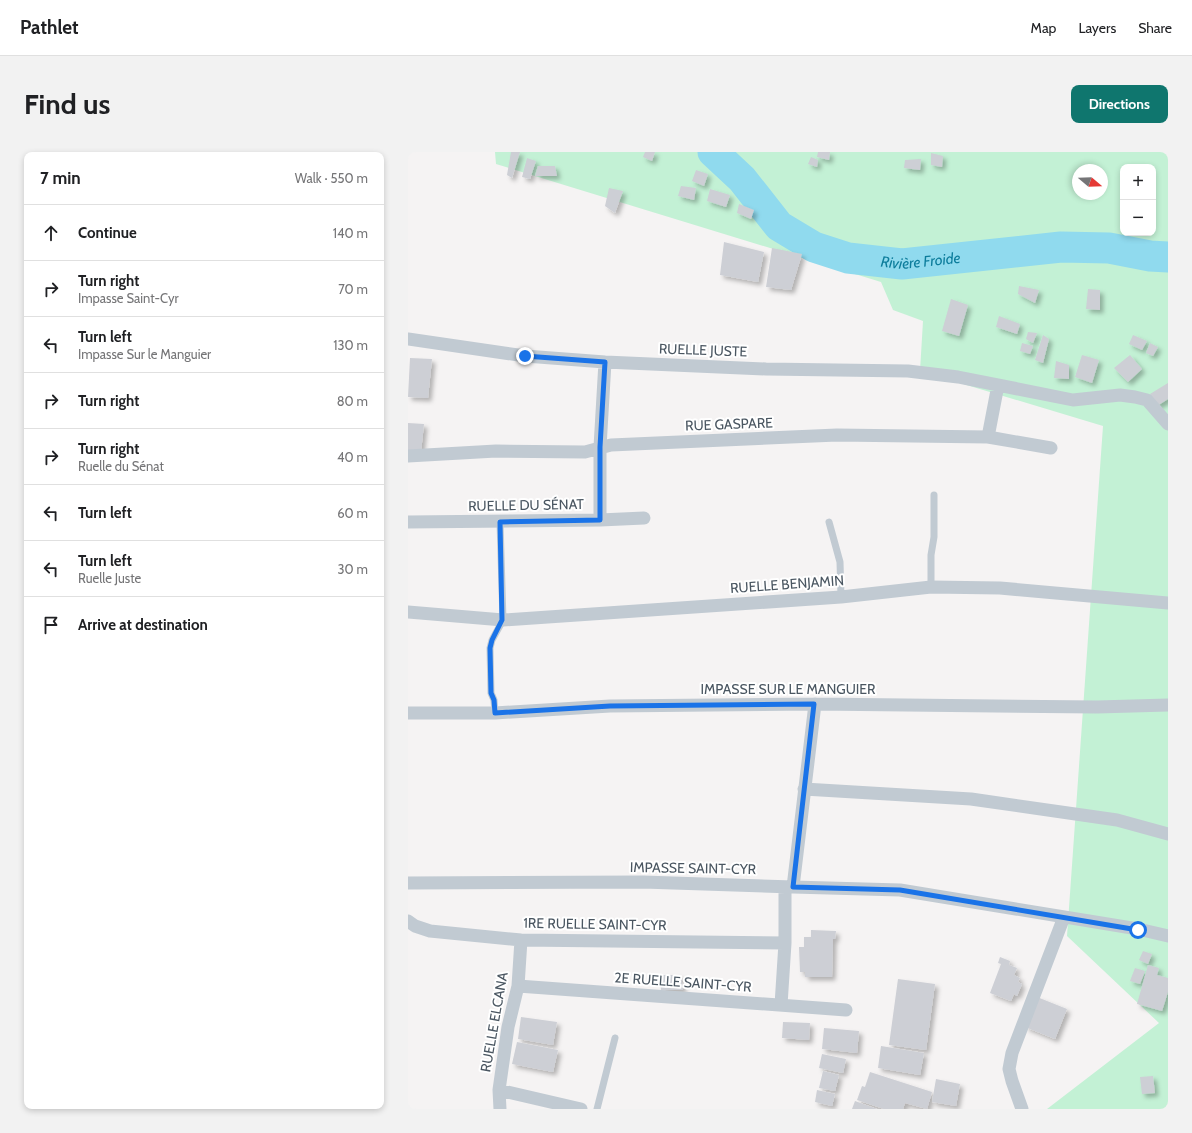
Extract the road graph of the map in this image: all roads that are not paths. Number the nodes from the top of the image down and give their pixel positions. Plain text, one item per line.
1 (408, 339) edge
2 (605, 362) junction
3 (998, 384) junction
4 (1168, 424) edge
5 (988, 437) junction
6 (600, 447) junction
7 (1051, 448) dead end
8 (408, 456) edge
9 (934, 495) dead end
10 (644, 518) dead end
11 (600, 520) junction
12 (408, 522) edge
13 (500, 522) junction
14 (830, 522) dead end
15 (931, 587) junction
16 (842, 597) junction
17 (1168, 602) edge
18 (408, 612) edge
19 (502, 620) junction
20 (814, 704) junction
21 (1168, 705) edge
22 (408, 713) edge
23 (495, 713) junction
24 (804, 789) junction
25 (1168, 834) edge
26 (408, 883) edge
27 (789, 887) junction
28 (1064, 917) junction
29 (408, 921) edge
30 (1168, 936) edge
31 (521, 940) junction
32 (785, 943) junction
33 (518, 986) junction
34 (781, 1005) junction
35 (846, 1010) dead end
36 (615, 1038) dead end
37 (499, 1090) junction
38 (500, 1109) edge
39 (581, 1109) edge
40 (597, 1109) edge
41 (1022, 1109) edge

1 - 2 street, RUELLE JUSTE
2 - 3 street, RUELLE JUSTE
2 - 6 street
3 - 4 street, RUELLE JUSTE
3 - 5 street
5 - 6 street, RUE GASPARE
5 - 7 street, RUE GASPARE
6 - 8 street, RUE GASPARE
6 - 11 street
9 - 15 lane
10 - 11 street, RUELLE DU SÉNAT
11 - 13 street, RUELLE DU SÉNAT
12 - 13 street, RUELLE DU SÉNAT
13 - 19 lane
14 - 16 lane
15 - 16 street, RUELLE BENJAMIN
15 - 17 street, RUELLE BENJAMIN
16 - 19 street, RUELLE BENJAMIN
18 - 19 street, RUELLE BENJAMIN
19 - 23 lane
20 - 21 street, IMPASSE SUR LE MANGUIER
20 - 23 street, IMPASSE SUR LE MANGUIER
20 - 24 street
22 - 23 street, IMPASSE SUR LE MANGUIER
24 - 25 street
24 - 27 street
26 - 27 street, IMPASSE SAINT-CYR
27 - 28 street, IMPASSE SAINT-CYR
27 - 32 street
28 - 30 street, IMPASSE SAINT-CYR
28 - 41 street
29 - 31 street, 1RE RUELLE SAINT-CYR
31 - 32 street, 1RE RUELLE SAINT-CYR
31 - 33 street, RUELLE ELCANA
32 - 34 street
33 - 34 street, 2E RUELLE SAINT-CYR
33 - 37 street, RUELLE ELCANA
34 - 35 street, 2E RUELLE SAINT-CYR
36 - 40 lane
37 - 38 street, RUELLE ELCANA
37 - 39 street

